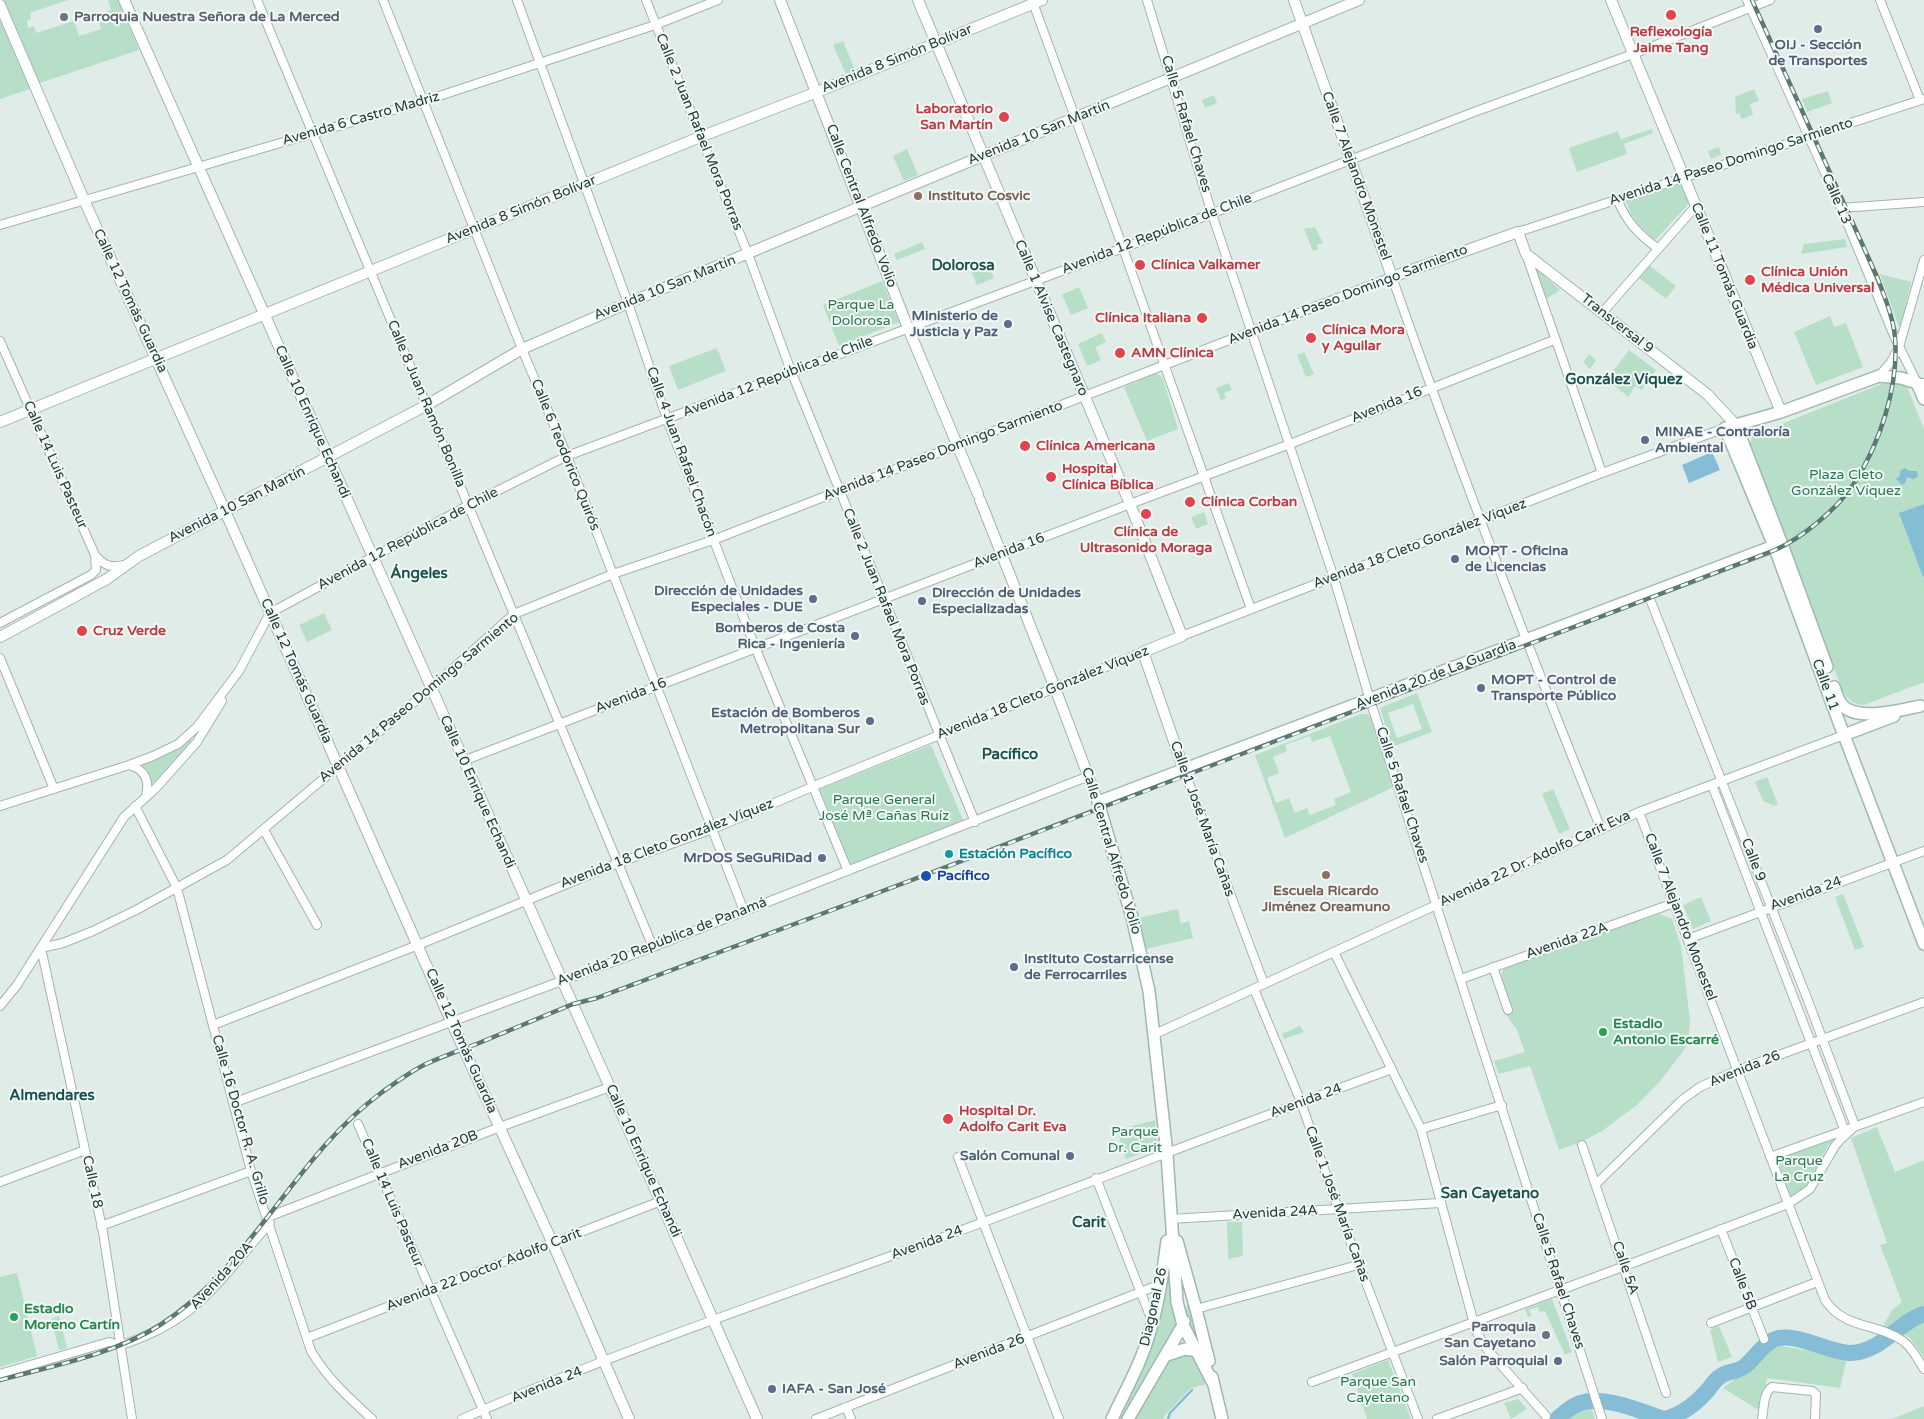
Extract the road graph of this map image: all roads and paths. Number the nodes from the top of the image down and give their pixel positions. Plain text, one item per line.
1 (124, 0) edge
2 (257, 0) edge
3 (383, 0) edge
4 (517, 0) edge
5 (646, 0) edge
6 (718, 0) edge
7 (780, 0) edge
8 (918, 0) edge
9 (1147, 0) edge
10 (1294, 0) edge
11 (1359, 0) edge
12 (1611, 0) edge
13 (1770, 0) edge
14 (1880, 0) edge
15 (1036, 1) edge
16 (1748, 4) edge
17 (0, 5) edge
18 (1302, 24) junction
19 (655, 25) junction
20 (936, 43) junction
21 (1633, 54) junction
22 (541, 64) junction
23 (1172, 78) junction
24 (817, 92) junction
25 (1922, 99) edge
26 (424, 101) junction
27 (1076, 117) junction
28 (313, 133) junction
29 (1808, 136) junction
30 (700, 137) junction
31 (982, 156) junction
32 (1350, 161) junction
33 (200, 166) junction
34 (1684, 177) junction
35 (584, 184) junction
36 (1617, 199) junction
37 (84, 200) junction
38 (1924, 202) edge
39 (861, 207) junction
40 (1695, 207) junction
41 (1841, 208) junction
42 (1212, 214) junction
43 (0, 225) edge
44 (474, 229) junction
45 (1518, 232) junction
46 (1123, 248) junction
47 (1657, 248) junction
48 (748, 254) junction
49 (1526, 254) junction
50 (1924, 260) edge
51 (370, 270) junction
52 (1392, 278) junction
53 (1035, 280) junction
54 (1915, 290) junction
55 (1924, 292) edge
56 (628, 303) junction
57 (1602, 313) junction
58 (264, 314) junction
59 (908, 328) junction
60 (1251, 331) junction
61 (1554, 340) junction
62 (0, 341) edge
63 (1899, 347) junction
64 (522, 349) junction
65 (157, 359) junction
66 (1164, 365) junction
67 (791, 372) junction
68 (1879, 376) junction
69 (1921, 383) edge
70 (1431, 388) junction
71 (1084, 397) junction
72 (1924, 399) edge
73 (427, 405) junction
74 (30, 410) junction
75 (1781, 412) junction
76 (667, 419) junction
77 (0, 422) edge
78 (1730, 426) junction
79 (1290, 444) junction
80 (957, 446) junction
81 (567, 456) junction
82 (328, 459) junction
83 (1602, 473) junction
84 (1203, 476) junction
85 (840, 491) junction
86 (1130, 504) junction
87 (468, 505) junction
88 (225, 511) junction
89 (1480, 520) junction
90 (714, 540) junction
91 (1778, 545) junction
92 (1002, 553) junction
93 (95, 555) junction
94 (372, 559) junction
95 (127, 565) junction
96 (613, 574) junction
97 (1334, 578) junction
98 (1648, 594) junction
99 (883, 600) junction
100 (1251, 609) junction
101 (270, 613) junction
102 (514, 614) junction
103 (0, 623) edge
104 (0, 636) edge
105 (1182, 636) junction
106 (1526, 641) junction
107 (755, 647) junction
108 (1143, 652) junction
109 (0, 658) edge
110 (239, 670) junction
111 (656, 686) junction
112 (431, 688) junction
113 (1056, 688) junction
114 (1370, 700) junction
115 (1922, 705) edge
116 (1834, 709) junction
117 (1885, 713) junction
118 (560, 723) junction
119 (1844, 735) junction
120 (938, 736) junction
121 (463, 761) junction
122 (129, 765) junction
123 (338, 765) junction
124 (1184, 770) junction
125 (1089, 776) junction
126 (1722, 781) junction
127 (1712, 785) junction
128 (812, 786) junction
129 (54, 789) junction
130 (146, 795) junction
131 (1098, 802) junction
132 (0, 806) edge
133 (135, 806) junction
134 (1639, 812) junction
135 (974, 822) junction
136 (713, 829) junction
137 (1601, 829) junction
138 (264, 830) junction
139 (1924, 851) edge
140 (618, 862) junction
141 (1893, 862) junction
142 (848, 872) junction
143 (177, 888) junction
144 (525, 900) junction
145 (1437, 904) junction
146 (1674, 904) junction
147 (1772, 907) junction
148 (744, 911) junction
149 (1761, 911) junction
150 (317, 925) dead end
151 (1688, 939) junction
152 (1924, 944) edge
153 (418, 945) junction
154 (653, 947) junction
155 (40, 948) junction
156 (1334, 952) junction
157 (1494, 967) junction
158 (1461, 979) junction
159 (562, 980) junction
160 (1264, 984) junction
161 (1254, 989) junction
162 (1924, 1002) edge
163 (0, 1006) edge
164 (1508, 1010) dead end
165 (451, 1021) junction
166 (213, 1025) junction
167 (1155, 1034) junction
168 (1822, 1039) junction
169 (1811, 1043) junction
170 (1392, 1069) junction
171 (1738, 1070) junction
172 (610, 1087) junction
173 (1301, 1102) junction
174 (1924, 1102) edge
175 (233, 1103) junction
176 (1502, 1105) junction
177 (358, 1124) dead end
178 (1855, 1126) junction
179 (500, 1127) junction
180 (1420, 1128) junction
181 (1845, 1132) junction
182 (1582, 1145) dead end
183 (85, 1150) junction
184 (1167, 1154) junction
185 (958, 1157) dead end
186 (1770, 1157) junction
187 (251, 1171) junction
188 (379, 1174) junction
189 (1096, 1178) junction
190 (0, 1182) edge
191 (1596, 1184) junction
192 (661, 1201) junction
193 (1440, 1203) junction
194 (1788, 1204) junction
195 (1338, 1210) junction
196 (1170, 1219) junction
197 (269, 1220) junction
198 (983, 1222) junction
199 (101, 1226) junction
200 (1721, 1229) junction
201 (553, 1244) junction
202 (1358, 1265) junction
203 (1625, 1266) junction
204 (1185, 1272) junction
205 (1817, 1282) junction
206 (1161, 1284) junction
207 (1560, 1290) junction
208 (430, 1291) junction
209 (1142, 1292) junction
210 (1751, 1308) junction
211 (1196, 1309) junction
212 (713, 1321) junction
213 (1153, 1322) junction
214 (1473, 1322) junction
215 (1712, 1323) dead end
216 (1183, 1325) junction
217 (1027, 1337) junction
218 (308, 1338) junction
219 (1764, 1339) dead end
220 (120, 1346) junction
221 (1198, 1351) junction
222 (1392, 1352) junction
223 (1167, 1355) junction
224 (604, 1362) junction
225 (1924, 1369) edge
226 (0, 1374) edge
227 (1213, 1382) junction
228 (1312, 1382) dead end
229 (1523, 1388) junction
230 (1666, 1392) dead end
231 (846, 1407) junction
232 (483, 1410) junction
233 (1546, 1416) dead end
234 (132, 1419) edge
235 (372, 1419) edge
236 (462, 1419) edge
237 (487, 1419) edge
238 (629, 1419) edge
239 (757, 1419) edge
240 (816, 1419) edge
241 (851, 1419) edge
242 (1059, 1419) edge
243 (1112, 1419) edge
244 (1128, 1419) edge
245 (1222, 1419) edge
246 (1418, 1419) edge
247 (1437, 1419) edge
248 (1602, 1419) edge
249 (1762, 1419) edge
250 (1815, 1419) edge

1 - 33 street, Calle 10 Enrique Echandi
2 - 28 street, Calle 8 Juan Ramón Bonilla
3 - 26 street, Calle 6 Teodorico Quirós
4 - 22 street, Calle 4 Juan Rafael Chacón
5 - 19 street, Calle 2 Juan Rafael Mora Porras
6 - 19 street, Avenida 6 Castro Madriz
7 - 24 street, Calle Central Alfredo Volio
8 - 20 street, Calle 1 Alvise Castegnaro
9 - 23 street, Calle 5 Rafael Chaves
10 - 18 street, Calle 7 Alejandro Monestel
11 - 18 street, Avenida 10 San Martín
12 - 21 street, Calle 11 Tomás Guardia
13 - 16 street, Avenida 12 República de Chile
14 - 25 street
15 - 20 street, Avenida 8 Simón Bolívar
15 - 27 street
16 - 21 street, Avenida 12 República de Chile
16 - 29 street, Calle 13
17 - 37 street, Calle 12 Tomás Guardia
18 - 23 street, Avenida 10 San Martín
18 - 32 street, Calle 7 Alejandro Monestel
19 - 22 street, Avenida 6 Castro Madriz
19 - 30 street, Calle 2 Juan Rafael Mora Porras
20 - 24 street, Avenida 8 Simón Bolívar
20 - 31 street, Calle 1 Alvise Castegnaro
21 - 32 street, Avenida 12 República de Chile
21 - 34 street, Calle 11 Tomás Guardia
22 - 26 street, Avenida 6 Castro Madriz
22 - 35 street, Calle 4 Juan Rafael Chacón
23 - 27 street, Avenida 10 San Martín
23 - 42 street, Calle 5 Rafael Chaves
24 - 30 street, Avenida 8 Simón Bolívar
24 - 39 street, Calle Central Alfredo Volio
25 - 29 street, Avenida 14 Paseo Domingo Sarmiento
26 - 28 street, Avenida 6 Castro Madriz
26 - 44 street, Calle 6 Teodorico Quirós
27 - 31 street, Avenida 10 San Martín
27 - 46 street
28 - 33 street, Avenida 6 Castro Madriz
28 - 51 street, Calle 8 Juan Ramón Bonilla
29 - 34 street, Avenida 14 Paseo Domingo Sarmiento
29 - 41 street, Calle 13
30 - 35 street, Avenida 8 Simón Bolívar
30 - 48 street, Calle 2 Juan Rafael Mora Porras
31 - 39 street, Avenida 10 San Martín
31 - 53 street, Calle 1 Alvise Castegnaro
32 - 42 street, Avenida 12 República de Chile
32 - 52 street, Calle 7 Alejandro Monestel
33 - 37 street, Avenida 6 Castro Madriz
33 - 58 street, Calle 10 Enrique Echandi
34 - 36 street, Avenida 14 Paseo Domingo Sarmiento
34 - 40 street, Calle 11 Tomás Guardia
35 - 44 street, Avenida 8 Simón Bolívar
35 - 56 street, Calle 4 Juan Rafael Chacón
36 - 45 street, Avenida 14 Paseo Domingo Sarmiento
36 - 47 street
37 - 43 street, Avenida 6 Castro Madriz
37 - 65 street, Calle 12 Tomás Guardia
38 - 41 street
39 - 48 street, Avenida 10 San Martín
39 - 59 street, Calle Central Alfredo Volio
40 - 47 street
40 - 75 street, Calle 11 Tomás Guardia
41 - 63 street, Calle 13
42 - 46 street, Avenida 12 República de Chile
42 - 60 street, Calle 5 Rafael Chaves
44 - 51 street, Avenida 8 Simón Bolívar
44 - 64 street, Calle 6 Teodorico Quirós
45 - 49 street
45 - 52 street, Avenida 14 Paseo Domingo Sarmiento
46 - 53 street, Avenida 12 República de Chile
46 - 66 street
47 - 57 street
48 - 56 street, Avenida 10 San Martín
48 - 67 street, Calle 2 Juan Rafael Mora Porras
49 - 57 street, Transversal 9
49 - 61 street
50 - 54 street
51 - 58 street, Avenida 8 Simón Bolívar
51 - 73 street, Calle 8 Juan Ramón Bonilla
52 - 60 street, Avenida 14 Paseo Domingo Sarmiento
52 - 70 street, Calle 7 Alejandro Monestel
53 - 59 street, Avenida 12 República de Chile
53 - 71 street, Calle 1 Alvise Castegnaro
54 - 55 street
54 - 63 street
56 - 64 street, Avenida 10 San Martín
56 - 76 street, Calle 4 Juan Rafael Chacón
57 - 78 street, Transversal 9
58 - 65 street, Avenida 8 Simón Bolívar
58 - 82 street, Calle 10 Enrique Echandi
59 - 67 street, Avenida 12 República de Chile
59 - 80 street, Calle Central Alfredo Volio
60 - 66 street, Avenida 14 Paseo Domingo Sarmiento
60 - 79 street, Calle 5 Rafael Chaves
61 - 70 street, Avenida 16
61 - 83 street
62 - 74 street, Calle 14 Luis Pasteur
63 - 68 street
63 - 69 street, Calle 13
64 - 73 street, Avenida 10 San Martín
64 - 81 street, Calle 6 Teodorico Quirós
65 - 74 street, Avenida 8 Simón Bolívar
65 - 88 street, Calle 12 Tomás Guardia
66 - 71 street, Avenida 14 Paseo Domingo Sarmiento
66 - 84 street
67 - 76 street, Avenida 12 República de Chile
67 - 85 street, Calle 2 Juan Rafael Mora Porras
68 - 69 main road, Avenida 18 Cleto González Víquez
68 - 75 main road, Avenida 18 Cleto González Víquez
69 - 72 main road, Calle 13
70 - 79 street, Avenida 16
70 - 89 street, Calle 7 Alejandro Monestel
71 - 80 street, Avenida 14 Paseo Domingo Sarmiento
71 - 86 street, Calle 1 Alvise Castegnaro
73 - 82 street, Avenida 10 San Martín
73 - 87 street, Calle 8 Juan Ramón Bonilla
74 - 77 street, Avenida 8 Simón Bolívar
74 - 93 street, Calle 14 Luis Pasteur
75 - 78 main road, Avenida 18 Cleto González Víquez
76 - 81 street, Avenida 12 República de Chile
76 - 90 street, Calle 4 Juan Rafael Chacón
78 - 83 street, Avenida 18 Cleto González Víquez
78 - 91 main road, Calle 11
79 - 84 street, Avenida 16
79 - 97 street, Calle 5 Rafael Chaves
80 - 85 street, Avenida 14 Paseo Domingo Sarmiento
80 - 92 street, Calle Central Alfredo Volio
81 - 87 street, Avenida 12 República de Chile
81 - 96 street, Calle 6 Teodorico Quirós
82 - 88 street, Avenida 10 San Martín
82 - 94 street, Calle 10 Enrique Echandi
83 - 89 street, Avenida 18 Cleto González Víquez
84 - 86 street, Avenida 16
84 - 100 street
85 - 90 street, Avenida 14 Paseo Domingo Sarmiento
85 - 99 street, Calle 2 Juan Rafael Mora Porras
86 - 92 street, Avenida 16
86 - 105 street, Calle 1 Alvise Castegnaro
87 - 94 street, Avenida 12 República de Chile
87 - 102 street, Calle 8 Juan Ramón Bonilla
88 - 95 street, Avenida 10 San Martín
88 - 101 street, Calle 12 Tomás Guardia
89 - 97 street, Avenida 18 Cleto González Víquez
89 - 106 street, Calle 7 Alejandro Monestel
90 - 96 street, Avenida 14 Paseo Domingo Sarmiento
90 - 107 street, Calle 4 Juan Rafael Chacón
91 - 98 main road, Avenida 20 de La Guardia
91 - 116 main road, Calle 11
91 - 117 main road, Calle 11
92 - 99 street, Avenida 16
92 - 113 street, Calle Central Alfredo Volio
93 - 95 street
93 - 103 street
94 - 101 street, Avenida 12 República de Chile
94 - 112 street, Calle 10 Enrique Echandi
95 - 104 street, Avenida 10 San Martín
96 - 102 street, Avenida 14 Paseo Domingo Sarmiento
96 - 111 street, Calle 6 Teodorico Quirós
97 - 100 street, Avenida 18 Cleto González Víquez
97 - 114 street, Calle 5 Rafael Chaves
98 - 106 main road, Avenida 20 de La Guardia
98 - 126 street, Calle 9
99 - 107 street, Avenida 16
99 - 120 street, Calle 2 Juan Rafael Mora Porras
100 - 105 street, Avenida 18 Cleto González Víquez
101 - 110 street
101 - 123 street, Calle 12 Tomás Guardia
102 - 112 street, Avenida 14 Paseo Domingo Sarmiento
102 - 118 street, Calle 8 Juan Ramón Bonilla
105 - 108 street, Avenida 18 Cleto González Víquez
106 - 114 main road, Avenida 20 de La Guardia
106 - 137 street, Calle 7 Alejandro Monestel
107 - 111 street, Avenida 16
107 - 128 street, Calle 4 Juan Rafael Chacón
108 - 113 street, Avenida 18 Cleto González Víquez
108 - 124 street, Calle 1 José María Cañas
109 - 129 street
110 - 122 street
110 - 130 street
111 - 118 street, Avenida 16
111 - 136 street, Calle 6 Teodorico Quirós
112 - 121 street, Calle 10 Enrique Echandi
112 - 123 street, Avenida 14 Paseo Domingo Sarmiento
113 - 120 street, Avenida 18 Cleto González Víquez
113 - 125 street, Calle Central Alfredo Volio
114 - 124 main road, Avenida 20 de La Guardia
114 - 145 street, Calle 5 Rafael Chaves
115 - 117 main road, Calle 11
115 - 119 main road, Avenida 22 Dr. Adolfo Carit Eva
116 - 117 main road
116 - 119 main road, Calle 11
118 - 121 street, Avenida 16
118 - 140 street, Calle 8 Juan Ramón Bonilla
119 - 126 street, Avenida 22 Dr. Adolfo Carit Eva
119 - 141 main road, Calle 11
120 - 128 street, Avenida 18 Cleto González Víquez
120 - 135 street, Calle 2 Juan Rafael Mora Porras
121 - 144 street, Calle 10 Enrique Echandi
122 - 129 street
122 - 130 street
123 - 138 street, Avenida 14 Paseo Domingo Sarmiento
123 - 153 street, Calle 12 Tomás Guardia
124 - 131 main road, Avenida 20 de La Guardia
124 - 160 street, Calle 1 José María Cañas
125 - 131 street, Calle Central Alfredo Volio
125 - 135 street, Avenida 20 República de Panamá
126 - 127 street, Avenida 22 Dr. Adolfo Carit Eva
126 - 147 street, Calle 9
127 - 134 street, Avenida 22 Dr. Adolfo Carit Eva
127 - 149 street, Calle 9
128 - 136 street, Avenida 18 Cleto González Víquez
128 - 142 street, Calle 4 Juan Rafael Chacón
129 - 132 street
130 - 133 street
131 - 167 main road, Calle Central Alfredo Volio
133 - 143 street, Calle 16 Doctor R. A. Grillo
133 - 155 street
134 - 137 street, Avenida 22 Dr. Adolfo Carit Eva
134 - 146 street, Calle 7 Alejandro Monestel
135 - 142 street, Avenida 20 República de Panamá
136 - 140 street, Avenida 18 Cleto González Víquez
136 - 148 street, Calle 6 Teodorico Quirós
137 - 145 street, Avenida 22 Dr. Adolfo Carit Eva
138 - 143 street, Avenida 14 Paseo Domingo Sarmiento
138 - 150 street
139 - 141 street, Avenida 24
140 - 144 street, Avenida 18 Cleto González Víquez
140 - 154 street, Calle 8 Juan Ramón Bonilla
141 - 147 street, Avenida 24
141 - 152 main road, Calle 11
142 - 148 street, Avenida 20 República de Panamá
143 - 155 street, Avenida 14 Paseo Domingo Sarmiento
143 - 166 street, Calle 16 Doctor R. A. Grillo
144 - 153 street, Avenida 18 Cleto González Víquez
144 - 159 street, Calle 10 Enrique Echandi
145 - 156 street, Avenida 22 Dr. Adolfo Carit Eva
145 - 158 street, Calle 5 Rafael Chaves
146 - 151 street, Calle 7 Alejandro Monestel
146 - 157 street, Avenida 22A
147 - 149 street, Avenida 24
147 - 168 street, Calle 9
148 - 154 street, Avenida 20 República de Panamá
149 - 151 street, Avenida 24
149 - 169 street, Calle 9
151 - 171 street, Calle 7 Alejandro Monestel
153 - 165 street, Calle 12 Tomás Guardia
153 - 166 street, Avenida 18 Cleto González Víquez
154 - 159 street, Avenida 20 República de Panamá
155 - 163 street
155 - 183 street, Calle 18
156 - 160 street, Avenida 22 Dr. Adolfo Carit Eva
156 - 170 street
157 - 158 street, Avenida 22A
157 - 164 street
158 - 176 street, Calle 5 Rafael Chaves
159 - 165 street, Avenida 20 República de Panamá
159 - 172 street, Calle 10 Enrique Echandi
160 - 161 street, Avenida 22 Dr. Adolfo Carit Eva
161 - 167 street, Avenida 22 Dr. Adolfo Carit Eva
161 - 173 street, Calle 1 José María Cañas
162 - 168 street, Avenida 26
165 - 175 street, Avenida 20 República de Panamá
165 - 179 street, Calle 12 Tomás Guardia
166 - 175 street, Calle 16 Doctor R. A. Grillo
167 - 184 main road, Calle Central Alfredo Volio
168 - 169 street, Avenida 26
168 - 178 street, Calle 9
169 - 171 street, Avenida 26
169 - 181 street, Calle 9
170 - 173 street, Avenida 24
170 - 180 street
171 - 186 street, Calle 7 Alejandro Monestel
171 - 191 street, Avenida 26
172 - 179 street, Avenida 20B
172 - 192 street, Calle 10 Enrique Echandi
173 - 184 street, Avenida 24
173 - 195 street, Calle 1 José María Cañas
174 - 178 street
175 - 187 street, Calle 16 Doctor R. A. Grillo
176 - 180 street
176 - 207 street, Calle 5 Rafael Chaves
177 - 188 street, Calle 14 Luis Pasteur
178 - 181 street
179 - 188 street, Avenida 20B
179 - 201 street, Calle 12 Tomás Guardia
180 - 193 street
181 - 186 street
181 - 194 street
182 - 191 street, Calle 5A
183 - 190 street
183 - 199 street, Calle 18
184 - 189 street, Avenida 24
184 - 196 main road, Calle Central Alfredo Volio
185 - 198 street
186 - 194 street, Calle 7 Alejandro Monestel
187 - 197 street, Calle 16 Doctor R. A. Grillo
187 - 199 street
188 - 197 street, Avenida 20B
188 - 208 street, Calle 14 Luis Pasteur
189 - 198 street, Avenida 24
189 - 209 street
191 - 203 street, Calle 5A
192 - 201 street, Avenida 22 Doctor Adolfo Carit
192 - 212 street, Calle 10 Enrique Echandi
193 - 195 street, Avenida 24A
193 - 214 street
194 - 200 street
194 - 205 street, Calle 7 Alejandro Monestel
195 - 196 street, Avenida 24A
195 - 202 street, Calle 1 José María Cañas
196 - 204 main road, Calle Central Alfredo Volio
196 - 206 main road, Diagonal 26
196 - 216 main road, Calle Central Alfredo Volio
197 - 218 street, Calle 16 Doctor R. A. Grillo
197 - 220 street, Avenida 20A
198 - 212 street, Avenida 24
198 - 217 street
199 - 220 street, Calle 18
200 - 203 street
200 - 210 street, Calle 5B
201 - 208 street, Avenida 22 Doctor Adolfo Carit
201 - 224 street, Calle 12 Tomás Guardia
202 - 211 street
202 - 222 street, Calle 1 José María Cañas
203 - 207 street
203 - 230 street, Calle 5A
204 - 211 main road, Calle Central Alfredo Volio
204 - 216 main road, Diagonal 26
205 - 210 street
205 - 225 street, Calle 7 Alejandro Monestel
206 - 209 street, Avenida 26
206 - 213 main road, Diagonal 26
207 - 214 street
207 - 248 street, Calle 5 Rafael Chaves
208 - 218 street, Avenida 22 Doctor Adolfo Carit
208 - 232 street, Calle 14 Luis Pasteur
209 - 213 street
209 - 217 street, Avenida 26
210 - 215 street
210 - 219 street, Calle 5B
211 - 227 main road, Calle Central Alfredo Volio
212 - 224 street, Avenida 24
212 - 239 street, Calle 10 Enrique Echandi
213 - 243 main road, Diagonal 26
214 - 222 street
214 - 229 street
216 - 221 main road, Calle Central Alfredo Volio
216 - 223 main road, Diagonal 26
217 - 231 street, Avenida 26
217 - 242 street
218 - 235 street, Calle 16 Doctor R. A. Grillo
220 - 226 street, Avenida 20A
220 - 234 street, Calle 18
221 - 223 main road
221 - 227 main road, Calle Central Alfredo Volio
222 - 228 street
222 - 246 street, Calle 1 José María Cañas
223 - 244 main road, Diagonal 26
224 - 232 street, Avenida 24
224 - 238 street, Calle 12 Tomás Guardia
227 - 245 main road, Calle Central Alfredo Volio
229 - 233 street
229 - 247 street
231 - 240 street, Avenida 26
231 - 241 street
232 - 236 street, Avenida 24
232 - 237 street, Calle 14 Luis Pasteur
249 - 250 street

